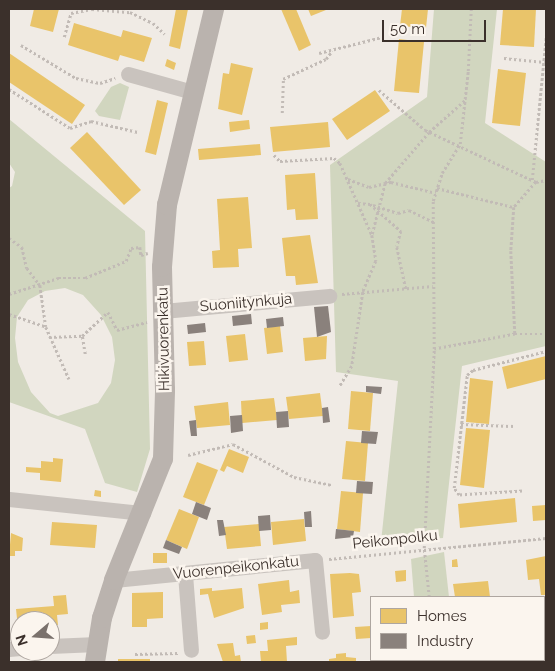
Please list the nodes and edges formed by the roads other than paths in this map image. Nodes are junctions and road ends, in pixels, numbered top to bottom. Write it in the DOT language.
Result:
graph roads {
  1 [pos="214,9"];
  2 [pos="128,74"];
  3 [pos="193,92"];
  4 [pos="329,296"];
  5 [pos="158,315"];
  6 [pos="9,499"];
  7 [pos="143,513"];
  8 [pos="185,574"];
  9 [pos="114,580"];
  10 [pos="322,632"];
  11 [pos="60,648"];
  12 [pos="191,650"];
  13 [pos="96,653"];
  1 -- 3 [label="street, Hikivuorenkatu"];
  2 -- 3 [label="street"];
  3 -- 5 [label="street, Hikivuorenkatu"];
  4 -- 5 [label="street, Suoniitynkuja"];
  5 -- 7 [label="street, Hikivuorenkatu"];
  6 -- 7 [label="street"];
  7 -- 9 [label="street, Hikivuorenkatu"];
  8 -- 9 [label="street, Vuorenpeikonkatu"];
  8 -- 10 [label="street, Vuorenpeikonkatu"];
  8 -- 12 [label="street"];
  9 -- 13 [label="street, Hikivuorenkatu"];
  11 -- 13 [label="street"];
}
